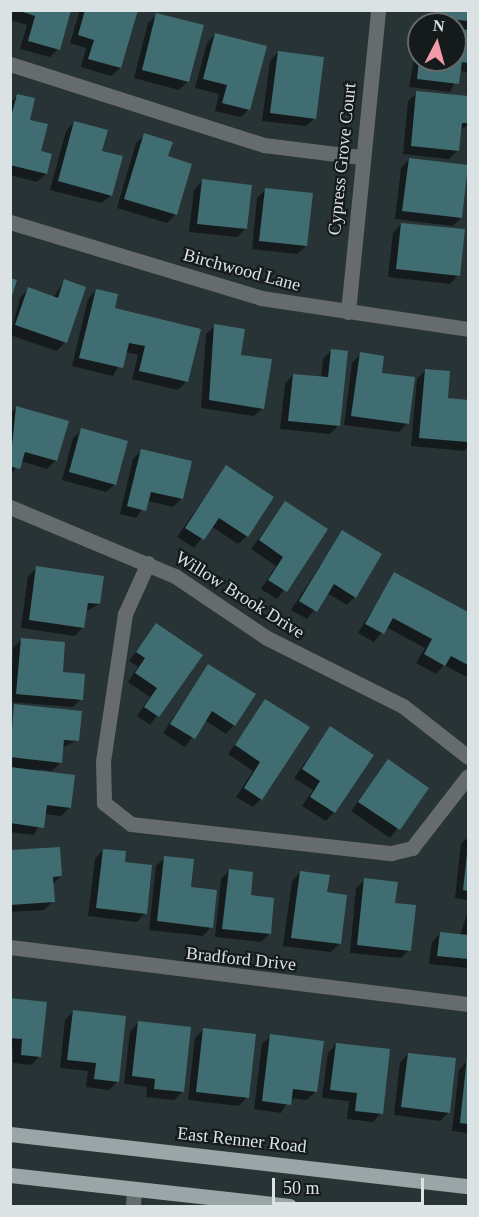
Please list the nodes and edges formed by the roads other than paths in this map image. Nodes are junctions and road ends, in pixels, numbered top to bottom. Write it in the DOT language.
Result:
graph roads {
  1 [pos="378,10"];
  2 [pos="10,64"];
  3 [pos="360,157"];
  4 [pos="10,222"];
  5 [pos="348,312"];
  6 [pos="468,328"];
  7 [pos="10,507"];
  8 [pos="148,563"];
  9 [pos="468,757"];
  10 [pos="468,776"];
  11 [pos="10,947"];
  12 [pos="468,1004"];
  13 [pos="10,1134"];
  14 [pos="10,1175"];
  15 [pos="468,1186"];
  16 [pos="135,1189"];
  17 [pos="133,1206"];
  18 [pos="289,1206"];
  1 -- 3 [label="street, Cypress Grove Court"];
  2 -- 3 [label="street"];
  3 -- 5 [label="street, Cypress Grove Court"];
  4 -- 5 [label="street, Birchwood Lane"];
  5 -- 6 [label="street, Birchwood Lane"];
  7 -- 8 [label="street, Willow Brook Drive"];
  8 -- 9 [label="street, Willow Brook Drive"];
  8 -- 10 [label="street"];
  11 -- 12 [label="street, Bradford Drive"];
  13 -- 15 [label="main road, East Renner Road"];
  14 -- 16 [label="main road"];
  16 -- 17 [label="street"];
  16 -- 18 [label="main road"];
}
